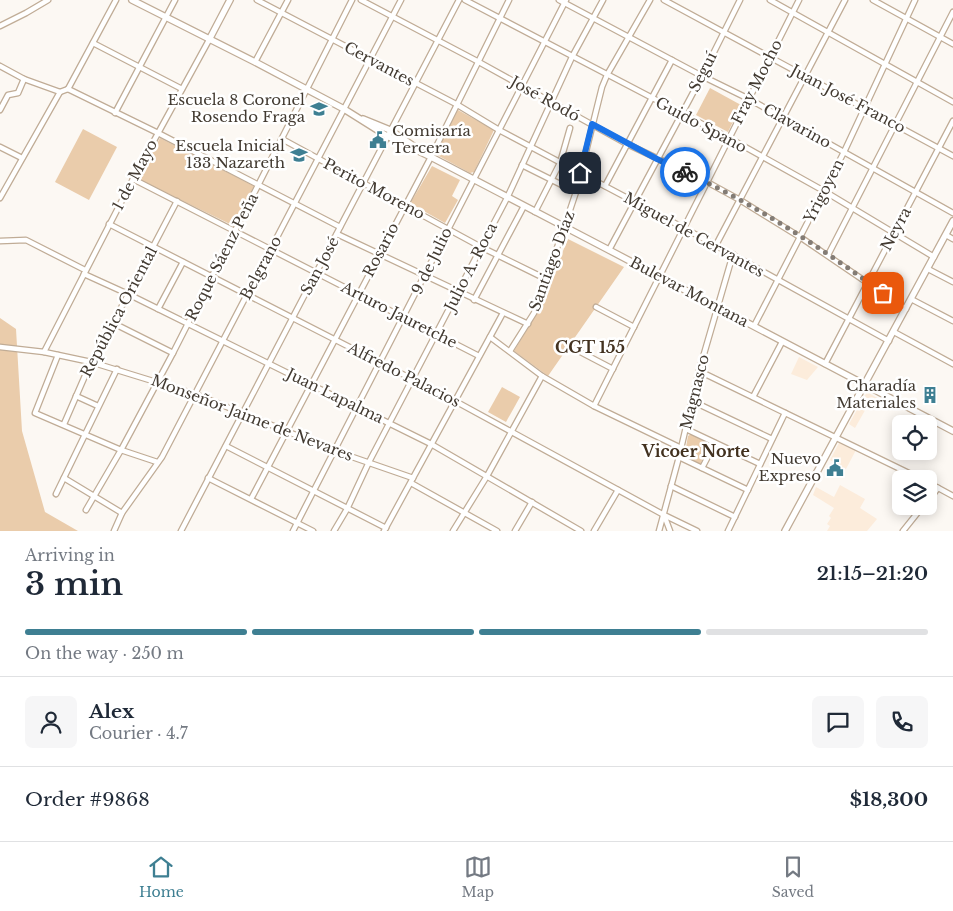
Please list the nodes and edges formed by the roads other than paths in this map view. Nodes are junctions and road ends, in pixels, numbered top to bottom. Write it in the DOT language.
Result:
graph roads {
  1 [pos="48,0"];
  2 [pos="116,0"];
  3 [pos="132,0"];
  4 [pos="175,0"];
  5 [pos="230,0"];
  6 [pos="257,0"];
  7 [pos="288,0"];
  8 [pos="352,0"];
  9 [pos="361,0"];
  10 [pos="401,0"];
  11 [pos="459,0"];
  12 [pos="465,0"];
  13 [pos="508,0"];
  14 [pos="560,0"];
  15 [pos="603,0"];
  16 [pos="650,0"];
  17 [pos="664,0"];
  18 [pos="740,0"];
  19 [pos="770,0"];
  20 [pos="799,0"];
  21 [pos="845,0"];
  22 [pos="873,0"];
  23 [pos="915,0"];
  24 [pos="566,1"];
  25 [pos="792,12"];
  26 [pos="953,12"];
  27 [pos="281,13"];
  28 [pos="392,16"];
  29 [pos="166,17"];
  30 [pos="499,18"];
  31 [pos="593,18"];
  32 [pos="906,18"];
  33 [pos="0,26"];
  34 [pos="724,32"];
  35 [pos="829,32"];
  36 [pos="629,37"];
  37 [pos="940,37"];
  38 [pos="209,40"];
  39 [pos="332,40"];
  40 [pos="438,40"];
  41 [pos="544,42"];
  42 [pos="92,43"];
  43 [pos="953,44"];
  44 [pos="572,57"];
  45 [pos="770,57"];
  46 [pos="370,59"];
  47 [pos="672,60"];
  48 [pos="477,61"];
  49 [pos="255,62"];
  50 [pos="885,63"];
  51 [pos="0,66"];
  52 [pos="140,67"];
  53 [pos="607,75"];
  54 [pos="702,76"];
  55 [pos="806,77"];
  56 [pos="24,79"];
  57 [pos="916,81"];
  58 [pos="416,83"];
  59 [pos="522,86"];
  60 [pos="182,88"];
  61 [pos="68,89"];
  62 [pos="307,90"];
  63 [pos="60,92"];
  64 [pos="651,99"];
  65 [pos="749,99"];
  66 [pos="550,102"];
  67 [pos="953,102"];
  68 [pos="456,104"];
  69 [pos="865,108"];
  70 [pos="344,109"];
  71 [pos="0,110"];
  72 [pos="115,113"];
  73 [pos="682,114"];
  74 [pos="783,119"];
  75 [pos="953,121"];
  76 [pos="592,124"];
  77 [pos="894,124"];
  78 [pos="570,128"];
  79 [pos="499,130"];
  80 [pos="158,132"];
  81 [pos="389,133"];
  82 [pos="729,138"];
  83 [pos="282,139"];
  84 [pos="627,144"];
  85 [pos="0,147"];
  86 [pos="531,147"];
  87 [pos="938,148"];
  88 [pos="844,152"];
  89 [pos="953,156"];
  90 [pos="430,157"];
  91 [pos="22,158"];
  92 [pos="318,158"];
  93 [pos="762,158"];
  94 [pos="657,159"];
  95 [pos="560,163"];
  96 [pos="522,165"];
  97 [pos="872,167"];
  98 [pos="580,173"];
  99 [pos="132,179"];
  100 [pos="473,180"];
  101 [pos="552,181"];
  102 [pos="707,182"];
  103 [pos="364,183"];
  104 [pos="258,185"];
  105 [pos="605,186"];
  106 [pos="824,191"];
  107 [pos="576,192"];
  108 [pos="916,192"];
  109 [pos="0,196"];
  110 [pos="507,198"];
  111 [pos="740,200"];
  112 [pos="177,201"];
  113 [pos="634,202"];
  114 [pos="294,204"];
  115 [pos="405,205"];
  116 [pos="524,206"];
  117 [pos="851,208"];
  118 [pos="535,212"];
  119 [pos="953,213"];
  120 [pos="953,221"];
  121 [pos="109,224"];
  122 [pos="340,228"];
  123 [pos="564,228"];
  124 [pos="684,228"];
  125 [pos="448,229"];
  126 [pos="235,231"];
  127 [pos="337,234"];
  128 [pos="894,234"];
  129 [pos="946,235"];
  130 [pos="800,237"];
  131 [pos="953,239"];
  132 [pos="0,241"];
  133 [pos="716,245"];
  134 [pos="154,247"];
  135 [pos="481,247"];
  136 [pos="271,249"];
  137 [pos="609,250"];
  138 [pos="380,254"];
  139 [pos="732,254"];
  140 [pos="498,255"];
  141 [pos="828,255"];
  142 [pos="934,257"];
  143 [pos="183,262"];
  144 [pos="928,268"];
  145 [pos="85,272"];
  146 [pos="317,273"];
  147 [pos="425,276"];
  148 [pos="660,276"];
  149 [pos="212,277"];
  150 [pos="546,279"];
  151 [pos="778,280"];
  152 [pos="868,282"];
  153 [pos="953,282"];
  154 [pos="458,292"];
  155 [pos="128,294"];
  156 [pos="247,294"];
  157 [pos="358,294"];
  158 [pos="912,299"];
  159 [pos="474,300"];
  160 [pos="717,307"];
  161 [pos="596,308"];
  162 [pos="158,309"];
  163 [pos="906,309"];
  164 [pos="503,313"];
  165 [pos="293,318"];
  166 [pos="404,318"];
  167 [pos="849,319"];
  168 [pos="953,321"];
  169 [pos="114,323"];
  170 [pos="188,324"];
  171 [pos="528,324"];
  172 [pos="754,326"];
  173 [pos="634,327"];
  174 [pos="894,332"];
  175 [pos="437,334"];
  176 [pos="490,337"];
  177 [pos="335,339"];
  178 [pos="223,341"];
  179 [pos="889,341"];
  180 [pos="782,342"];
  181 [pos="569,346"];
  182 [pos="0,347"];
  183 [pos="510,351"];
  184 [pos="44,352"];
  185 [pos="173,353"];
  186 [pos="58,355"];
  187 [pos="479,356"];
  188 [pos="91,362"];
  189 [pos="380,362"];
  190 [pos="269,364"];
  191 [pos="825,364"];
  192 [pos="953,364"];
  193 [pos="118,369"];
  194 [pos="613,369"];
  195 [pos="699,371"];
  196 [pos="542,376"];
  197 [pos="412,378"];
  198 [pos="157,382"];
  199 [pos="311,384"];
  200 [pos="865,385"];
  201 [pos="195,394"];
  202 [pos="76,396"];
  203 [pos="753,397"];
  204 [pos="455,401"];
  205 [pos="692,401"];
  206 [pos="98,406"];
  207 [pos="594,406"];
  208 [pos="358,408"];
  209 [pos="244,412"];
  210 [pos="785,413"];
  211 [pos="389,423"];
  212 [pos="64,424"];
  213 [pos="686,429"];
  214 [pos="511,431"];
  215 [pos="953,431"];
  216 [pos="286,432"];
  217 [pos="86,434"];
  218 [pos="837,437"];
  219 [pos="772,439"];
  220 [pos="715,443"];
  221 [pos="431,444"];
  222 [pos="226,446"];
  223 [pos="681,448"];
  224 [pos="121,450"];
  225 [pos="335,452"];
  226 [pos="679,457"];
  227 [pos="157,462"];
  228 [pos="369,462"];
  229 [pos="760,464"];
  230 [pos="268,467"];
  231 [pos="702,468"];
  232 [pos="903,470"];
  233 [pos="486,476"];
  234 [pos="64,478"];
  235 [pos="208,478"];
  236 [pos="412,481"];
  237 [pos="671,486"];
  238 [pos="938,488"];
  239 [pos="618,490"];
  240 [pos="748,490"];
  241 [pos="314,492"];
  242 [pos="56,494"];
  243 [pos="94,496"];
  244 [pos="953,496"];
  245 [pos="251,499"];
  246 [pos="532,502"];
  247 [pos="347,509"];
  248 [pos="86,510"];
  249 [pos="465,512"];
  250 [pos="122,514"];
  251 [pos="664,515"];
  252 [pos="916,515"];
  253 [pos="735,517"];
  254 [pos="298,523"];
  255 [pos="385,530"];
  256 [pos="114,531"];
  257 [pos="181,531"];
  258 [pos="293,531"];
  259 [pos="313,531"];
  260 [pos="334,531"];
  261 [pos="454,531"];
  262 [pos="497,531"];
  263 [pos="515,531"];
  264 [pos="581,531"];
  265 [pos="594,531"];
  266 [pos="659,531"];
  267 [pos="670,531"];
  268 [pos="697,531"];
  269 [pos="728,531"];
  270 [pos="786,531"];
  271 [pos="903,531"];
  1 -- 33 [label="street"];
  2 -- 42 [label="street"];
  3 -- 29 [label="main road, Bulevar Montana"];
  4 -- 29 [label="street"];
  5 -- 38 [label="main road, 1 de Mayo"];
  6 -- 27 [label="street, Cervantes"];
  7 -- 27 [label="street"];
  8 -- 39 [label="street, Roque Sáenz Peña"];
  9 -- 28 [label="street, José Rodó"];
  10 -- 28 [label="street, Belgrano"];
  11 -- 40 [label="street, San José"];
  12 -- 30 [label="street, Guido Spano"];
  13 -- 30 [label="street, Rosario"];
  14 -- 24 [label="street, Clavarino"];
  15 -- 31 [label="street, Julio A. Roca"];
  16 -- 36 [label="street, Santiago Díaz"];
  17 -- 34 [label="street, Juan José Franco"];
  18 -- 34 [label="street, Seguí"];
  19 -- 25 [label="street"];
  20 -- 25 [label="street, Fray Mocho"];
  21 -- 35 [label="street"];
  22 -- 32 [label="street"];
  23 -- 32 [label="street, Yrigoyen"];
  24 -- 31 [label="street, Clavarino"];
  24 -- 41 [label="street, 9 de Julio"];
  25 -- 35 [label="street"];
  25 -- 45 [label="street, Fray Mocho"];
  26 -- 37 [label="street"];
  27 -- 39 [label="street, Cervantes"];
  27 -- 49 [label="street"];
  28 -- 40 [label="street, José Rodó"];
  28 -- 46 [label="street, Belgrano"];
  29 -- 38 [label="main road, Bulevar Montana"];
  29 -- 52 [label="street"];
  30 -- 41 [label="street, Guido Spano"];
  30 -- 48 [label="street, Rosario"];
  31 -- 36 [label="street, Clavarino"];
  31 -- 44 [label="street, Julio A. Roca"];
  32 -- 37 [label="street"];
  32 -- 50 [label="street, Yrigoyen"];
  34 -- 45 [label="street, Juan José Franco"];
  34 -- 54 [label="street, Seguí"];
  35 -- 50 [label="street"];
  35 -- 55 [label="street"];
  36 -- 47 [label="street, Clavarino"];
  36 -- 53 [label="street, Santiago Díaz"];
  37 -- 43 [label="street"];
  37 -- 57 [label="street"];
  38 -- 49 [label="main road, Bulevar Montana"];
  38 -- 60 [label="street, 1 de Mayo"];
  39 -- 46 [label="street, Cervantes"];
  39 -- 62 [label="street, Roque Sáenz Peña"];
  40 -- 48 [label="street, José Rodó"];
  40 -- 58 [label="street, San José"];
  41 -- 44 [label="street, Guido Spano"];
  41 -- 59 [label="street, 9 de Julio"];
  42 -- 52 [label="street"];
  42 -- 61 [label="street"];
  44 -- 53 [label="street, Guido Spano"];
  44 -- 66 [label="street, Julio A. Roca"];
  45 -- 55 [label="street, Juan José Franco"];
  45 -- 65 [label="street, Fray Mocho"];
  46 -- 58 [label="street, Cervantes"];
  46 -- 70 [label="street, Belgrano"];
  47 -- 54 [label="street, Clavarino"];
  47 -- 64 [label="street"];
  48 -- 59 [label="street, José Rodó"];
  48 -- 68 [label="street, Rosario"];
  49 -- 62 [label="main road, Bulevar Montana"];
  50 -- 57 [label="street"];
  50 -- 69 [label="street, Yrigoyen"];
  51 -- 56 [label="street"];
  52 -- 60 [label="street"];
  52 -- 72 [label="street"];
  53 -- 64 [label="street, Guido Spano"];
  53 -- 76 [label="street, Santiago Díaz"];
  54 -- 65 [label="street, Clavarino"];
  54 -- 73 [label="street, Seguí"];
  55 -- 69 [label="street, Juan José Franco"];
  55 -- 74 [label="street"];
  56 -- 63 [label="street"];
  56 -- 71 [label="street"];
  57 -- 67 [label="street"];
  57 -- 77 [label="street"];
  58 -- 68 [label="street, Cervantes"];
  58 -- 81 [label="street, San José"];
  59 -- 66 [label="street, José Rodó"];
  59 -- 79 [label="street, 9 de Julio"];
  60 -- 80 [label="street, 1 de Mayo"];
  61 -- 63 [label="street"];
  61 -- 72 [label="street"];
  62 -- 70 [label="main road, Bulevar Montana"];
  62 -- 83 [label="street, Roque Sáenz Peña"];
  63 -- 91 [label="street"];
  64 -- 73 [label="street, Guido Spano"];
  64 -- 84 [label="street"];
  65 -- 74 [label="street, Clavarino"];
  65 -- 82 [label="street, Fray Mocho"];
  66 -- 76 [label="street, José Rodó"];
  66 -- 86 [label="street, Julio A. Roca"];
  68 -- 79 [label="street, Cervantes"];
  68 -- 90 [label="street, Rosario"];
  69 -- 77 [label="street, Juan José Franco"];
  69 -- 88 [label="street, Yrigoyen"];
  70 -- 81 [label="main road, Bulevar Montana"];
  70 -- 92 [label="street, Belgrano"];
  72 -- 80 [label="street"];
  73 -- 82 [label="street, Guido Spano"];
  73 -- 94 [label="street, Seguí"];
  74 -- 88 [label="street, Clavarino"];
  74 -- 93 [label="street"];
  75 -- 87 [label="street, Neyra"];
  76 -- 84 [label="street, José Rodó"];
  76 -- 98 [label="street, Santiago Díaz"];
  77 -- 87 [label="street, Juan José Franco"];
  77 -- 97 [label="street"];
  78 -- 95 [label="street"];
  79 -- 86 [label="street, Miguel de Cervantes"];
  79 -- 100 [label="street, 9 de Julio"];
  80 -- 99 [label="street, 1 de Mayo"];
  80 -- 104 [label="street"];
  81 -- 90 [label="main road, Bulevar Montana"];
  81 -- 103 [label="street, San José"];
  82 -- 93 [label="street, Guido Spano"];
  82 -- 102 [label="street, Fray Mocho"];
  83 -- 92 [label="street, Perito Moreno"];
  83 -- 104 [label="street, Roque Sáenz Peña"];
  84 -- 94 [label="street, José Rodó"];
  84 -- 105 [label="street"];
  85 -- 91 [label="street"];
  86 -- 95 [label="street, Miguel de Cervantes"];
  86 -- 96 [label="street, Julio A. Roca"];
  87 -- 89 [label="street, Juan José Franco"];
  87 -- 108 [label="street, Neyra"];
  88 -- 97 [label="street, Clavarino"];
  88 -- 106 [label="street, Yrigoyen"];
  90 -- 100 [label="main road, Bulevar Montana"];
  90 -- 115 [label="street, Rosario"];
  91 -- 109 [label="street"];
  92 -- 103 [label="street, Perito Moreno"];
  92 -- 114 [label="street, Belgrano"];
  93 -- 106 [label="street, Guido Spano"];
  93 -- 111 [label="street"];
  94 -- 102 [label="street, José Rodó"];
  94 -- 113 [label="street, Seguí"];
  95 -- 98 [label="street, Miguel de Cervantes"];
  95 -- 101 [label="street"];
  96 -- 101 [label="street"];
  96 -- 110 [label="street, Julio A. Roca"];
  97 -- 108 [label="street, Clavarino"];
  97 -- 117 [label="street"];
  98 -- 105 [label="street, Miguel de Cervantes"];
  98 -- 107 [label="street, Santiago Díaz"];
  99 -- 112 [label="street, Arturo Jauretche"];
  99 -- 121 [label="street, 1 de Mayo"];
  100 -- 110 [label="main road, Bulevar Montana"];
  100 -- 125 [label="street, 9 de Julio"];
  101 -- 107 [label="street"];
  101 -- 118 [label="street"];
  102 -- 111 [label="street, José Rodó"];
  102 -- 124 [label="street, Fray Mocho"];
  103 -- 115 [label="street, Perito Moreno"];
  103 -- 122 [label="street, San José"];
  104 -- 114 [label="street"];
  104 -- 126 [label="street, Roque Sáenz Peña"];
  105 -- 113 [label="street, Miguel de Cervantes"];
  106 -- 117 [label="street, Guido Spano"];
  106 -- 130 [label="street, Yrigoyen"];
  107 -- 123 [label="street, Santiago Díaz"];
  108 -- 119 [label="street, Clavarino"];
  108 -- 128 [label="street, Neyra"];
  110 -- 116 [label="main road, Bulevar Montana"];
  110 -- 135 [label="street, Julio A. Roca"];
  111 -- 130 [label="street, José Rodó"];
  111 -- 133 [label="street"];
  112 -- 126 [label="street, Arturo Jauretche"];
  112 -- 134 [label="street, República Oriental"];
  113 -- 124 [label="street, Miguel de Cervantes"];
  113 -- 137 [label="street, Seguí"];
  114 -- 122 [label="street"];
  114 -- 136 [label="street, Belgrano"];
  115 -- 125 [label="street, Perito Moreno"];
  115 -- 138 [label="street, Rosario"];
  116 -- 118 [label="main road, Bulevar Montana"];
  116 -- 140 [label="street"];
  117 -- 128 [label="street, Guido Spano"];
  117 -- 141 [label="street"];
  118 -- 123 [label="main road, Bulevar Montana"];
  120 -- 129 [label="main road"];
  121 -- 134 [label="street, Alfredo Palacios"];
  121 -- 145 [label="street, 1 de Mayo"];
  122 -- 127 [label="street, San José"];
  123 -- 137 [label="main road, Bulevar Montana"];
  123 -- 150 [label="street, Santiago Díaz"];
  124 -- 133 [label="street, Miguel de Cervantes"];
  124 -- 148 [label="street, Fray Mocho"];
  125 -- 135 [label="street, Perito Moreno"];
  125 -- 147 [label="street, 9 de Julio"];
  126 -- 136 [label="street, Arturo Jauretche"];
  126 -- 149 [label="street, Roque Sáenz Peña"];
  127 -- 138 [label="street"];
  127 -- 146 [label="street, San José"];
  128 -- 142 [label="street, Guido Spano"];
  128 -- 152 [label="street, Neyra"];
  129 -- 131 [label="street"];
  129 -- 142 [label="main road"];
  130 -- 141 [label="street, José Rodó"];
  130 -- 151 [label="street, Yrigoyen"];
  132 -- 145 [label="street, Juan Lapalma"];
  133 -- 139 [label="street, Miguel de Cervantes"];
  134 -- 143 [label="street, Alfredo Palacios"];
  134 -- 155 [label="street, República Oriental"];
  135 -- 140 [label="street, Perito Moreno"];
  135 -- 154 [label="street, Julio A. Roca"];
  136 -- 146 [label="street, Arturo Jauretche"];
  136 -- 156 [label="street, Belgrano"];
  137 -- 148 [label="main road, Bulevar Montana"];
  138 -- 147 [label="street"];
  138 -- 157 [label="street, Rosario"];
  139 -- 151 [label="street, Miguel de Cervantes"];
  139 -- 160 [label="street, Magnasco"];
  140 -- 150 [label="street, Perito Moreno"];
  140 -- 159 [label="street"];
  141 -- 152 [label="street, José Rodó"];
  142 -- 144 [label="main road"];
  143 -- 149 [label="street, Alfredo Palacios"];
  143 -- 162 [label="street"];
  144 -- 153 [label="street"];
  144 -- 158 [label="main road"];
  145 -- 155 [label="street, Juan Lapalma"];
  145 -- 184 [label="street, 1 de Mayo"];
  146 -- 157 [label="street, Arturo Jauretche"];
  146 -- 165 [label="street, San José"];
  147 -- 154 [label="street"];
  147 -- 166 [label="street, 9 de Julio"];
  148 -- 160 [label="main road, Bulevar Montana"];
  148 -- 173 [label="street, Fray Mocho"];
  149 -- 156 [label="street, Alfredo Palacios"];
  149 -- 170 [label="street, Roque Sáenz Peña"];
  150 -- 171 [label="street, Santiago Díaz"];
  151 -- 167 [label="street, Miguel de Cervantes"];
  151 -- 172 [label="street, Yrigoyen"];
  152 -- 163 [label="street, José Rodó"];
  152 -- 167 [label="street, Neyra"];
  154 -- 159 [label="street"];
  154 -- 175 [label="street, Julio A. Roca"];
  155 -- 162 [label="street, Juan Lapalma"];
  155 -- 169 [label="street, República Oriental"];
  156 -- 165 [label="street, Alfredo Palacios"];
  156 -- 178 [label="street, Belgrano"];
  157 -- 166 [label="street, Arturo Jauretche"];
  157 -- 177 [label="street, Rosario"];
  158 -- 163 [label="main road"];
  158 -- 168 [label="street"];
  159 -- 164 [label="street"];
  160 -- 172 [label="main road, Bulevar Montana"];
  160 -- 195 [label="street, Magnasco"];
  161 -- 173 [label="street"];
  162 -- 170 [label="street, Juan Lapalma"];
  163 -- 174 [label="main road"];
  164 -- 171 [label="street"];
  164 -- 176 [label="street"];
  165 -- 177 [label="street, Alfredo Palacios"];
  165 -- 190 [label="street, San José"];
  166 -- 175 [label="street, Arturo Jauretche"];
  166 -- 189 [label="street, 9 de Julio"];
  167 -- 179 [label="street, Miguel de Cervantes"];
  167 -- 191 [label="street, Neyra"];
  169 -- 185 [label="street"];
  169 -- 188 [label="street, República Oriental"];
  170 -- 178 [label="street, Juan Lapalma"];
  170 -- 185 [label="street, Roque Sáenz Peña"];
  171 -- 183 [label="street, Santiago Díaz"];
  172 -- 180 [label="main road, Bulevar Montana"];
  173 -- 194 [label="street, Fray Mocho"];
  174 -- 179 [label="main road"];
  174 -- 192 [label="street"];
  175 -- 187 [label="street, Arturo Jauretche"];
  175 -- 197 [label="street, Julio A. Roca"];
  176 -- 183 [label="street"];
  176 -- 187 [label="street"];
  177 -- 189 [label="street, Alfredo Palacios"];
  177 -- 199 [label="street, Rosario"];
  178 -- 190 [label="street, Juan Lapalma"];
  178 -- 201 [label="street, Belgrano"];
  179 -- 200 [label="main road"];
  180 -- 191 [label="main road, Bulevar Montana"];
  180 -- 203 [label="street"];
  181 -- 194 [label="street"];
  182 -- 184 [label="street, Monseñor Jaime de Nevares"];
  183 -- 196 [label="street"];
  184 -- 186 [label="street, Monseñor Jaime de Nevares"];
  185 -- 198 [label="street, Roque Sáenz Peña"];
  186 -- 188 [label="street, Monseñor Jaime de Nevares"];
  186 -- 212 [label="street"];
  187 -- 204 [label="street"];
  188 -- 193 [label="street, Monseñor Jaime de Nevares"];
  188 -- 202 [label="street, República Oriental"];
  189 -- 197 [label="street, Alfredo Palacios"];
  189 -- 208 [label="street, 9 de Julio"];
  190 -- 199 [label="street, Juan Lapalma"];
  190 -- 209 [label="street, San José"];
  191 -- 200 [label="main road, Bulevar Montana"];
  193 -- 198 [label="street, Monseñor Jaime de Nevares"];
  193 -- 206 [label="street, República Oriental"];
  194 -- 207 [label="street, Fray Mocho"];
  195 -- 203 [label="street"];
  195 -- 205 [label="street, Magnasco"];
  196 -- 207 [label="street"];
  196 -- 214 [label="street"];
  197 -- 204 [label="street, Alfredo Palacios"];
  197 -- 211 [label="street, Julio A. Roca"];
  198 -- 201 [label="street, Monseñor Jaime de Nevares"];
  198 -- 224 [label="street, Roque Sáenz Peña"];
  199 -- 208 [label="street, Juan Lapalma"];
  199 -- 216 [label="street, Rosario"];
  200 -- 215 [label="main road, Bulevar Montana"];
  200 -- 218 [label="main road"];
  201 -- 209 [label="street, Monseñor Jaime de Nevares"];
  201 -- 227 [label="street, Belgrano"];
  202 -- 206 [label="street"];
  202 -- 212 [label="street, República Oriental"];
  203 -- 210 [label="street"];
  204 -- 214 [label="street, Alfredo Palacios"];
  204 -- 221 [label="street"];
  205 -- 213 [label="street, Magnasco"];
  205 -- 219 [label="street"];
  206 -- 217 [label="street, República Oriental"];
  207 -- 223 [label="street"];
  208 -- 211 [label="street, Juan Lapalma"];
  208 -- 225 [label="street, 9 de Julio"];
  209 -- 216 [label="street, Monseñor Jaime de Nevares"];
  209 -- 222 [label="street, San José"];
  210 -- 218 [label="street"];
  210 -- 219 [label="street"];
  211 -- 221 [label="street, Juan Lapalma"];
  211 -- 228 [label="street, Julio A. Roca"];
  212 -- 217 [label="street"];
  213 -- 220 [label="street"];
  213 -- 223 [label="street, Magnasco"];
  214 -- 233 [label="street"];
  214 -- 239 [label="street, Alfredo Palacios"];
  216 -- 225 [label="street, Monseñor Jaime de Nevares"];
  216 -- 230 [label="street, Rosario"];
  217 -- 224 [label="street"];
  217 -- 234 [label="street, República Oriental"];
  218 -- 232 [label="street"];
  218 -- 270 [label="main road"];
  219 -- 229 [label="street"];
  220 -- 229 [label="street"];
  220 -- 231 [label="street"];
  221 -- 233 [label="street, Juan Lapalma"];
  221 -- 236 [label="street"];
  222 -- 230 [label="street"];
  222 -- 235 [label="street, San José"];
  223 -- 226 [label="street, Magnasco"];
  224 -- 227 [label="street"];
  224 -- 243 [label="street, Roque Sáenz Peña"];
  225 -- 228 [label="street, Monseñor Jaime de Nevares"];
  225 -- 241 [label="street, 9 de Julio"];
  226 -- 231 [label="street"];
  226 -- 237 [label="street, Magnasco"];
  227 -- 250 [label="street, Belgrano"];
  228 -- 236 [label="street, Monseñor Jaime de Nevares"];
  228 -- 247 [label="street, Julio A. Roca"];
  229 -- 240 [label="street"];
  230 -- 241 [label="street"];
  230 -- 245 [label="street, Rosario"];
  231 -- 240 [label="street"];
  233 -- 246 [label="street, Juan Lapalma"];
  233 -- 249 [label="street"];
  234 -- 242 [label="street, República Oriental"];
  234 -- 243 [label="street"];
  235 -- 245 [label="street"];
  235 -- 257 [label="street, San José"];
  236 -- 249 [label="street, Monseñor Jaime de Nevares"];
  236 -- 255 [label="street"];
  237 -- 251 [label="street, Magnasco"];
  237 -- 253 [label="street"];
  238 -- 244 [label="street"];
  239 -- 251 [label="street, Alfredo Palacios"];
  239 -- 265 [label="street"];
  240 -- 253 [label="street"];
  241 -- 247 [label="street"];
  241 -- 254 [label="street, 9 de Julio"];
  243 -- 248 [label="street, Roque Sáenz Peña"];
  243 -- 250 [label="street"];
  245 -- 254 [label="street"];
  246 -- 263 [label="street"];
  246 -- 264 [label="street, Juan Lapalma"];
  247 -- 255 [label="street"];
  247 -- 260 [label="street, Julio A. Roca"];
  249 -- 261 [label="street"];
  249 -- 262 [label="street, Monseñor Jaime de Nevares"];
  250 -- 256 [label="street, Belgrano"];
  251 -- 266 [label="street, Magnasco"];
  251 -- 267 [label="street"];
  251 -- 268 [label="street, Alfredo Palacios"];
  252 -- 271 [label="street"];
  253 -- 269 [label="street"];
  254 -- 258 [label="street, 9 de Julio"];
  254 -- 259 [label="street"];
}
